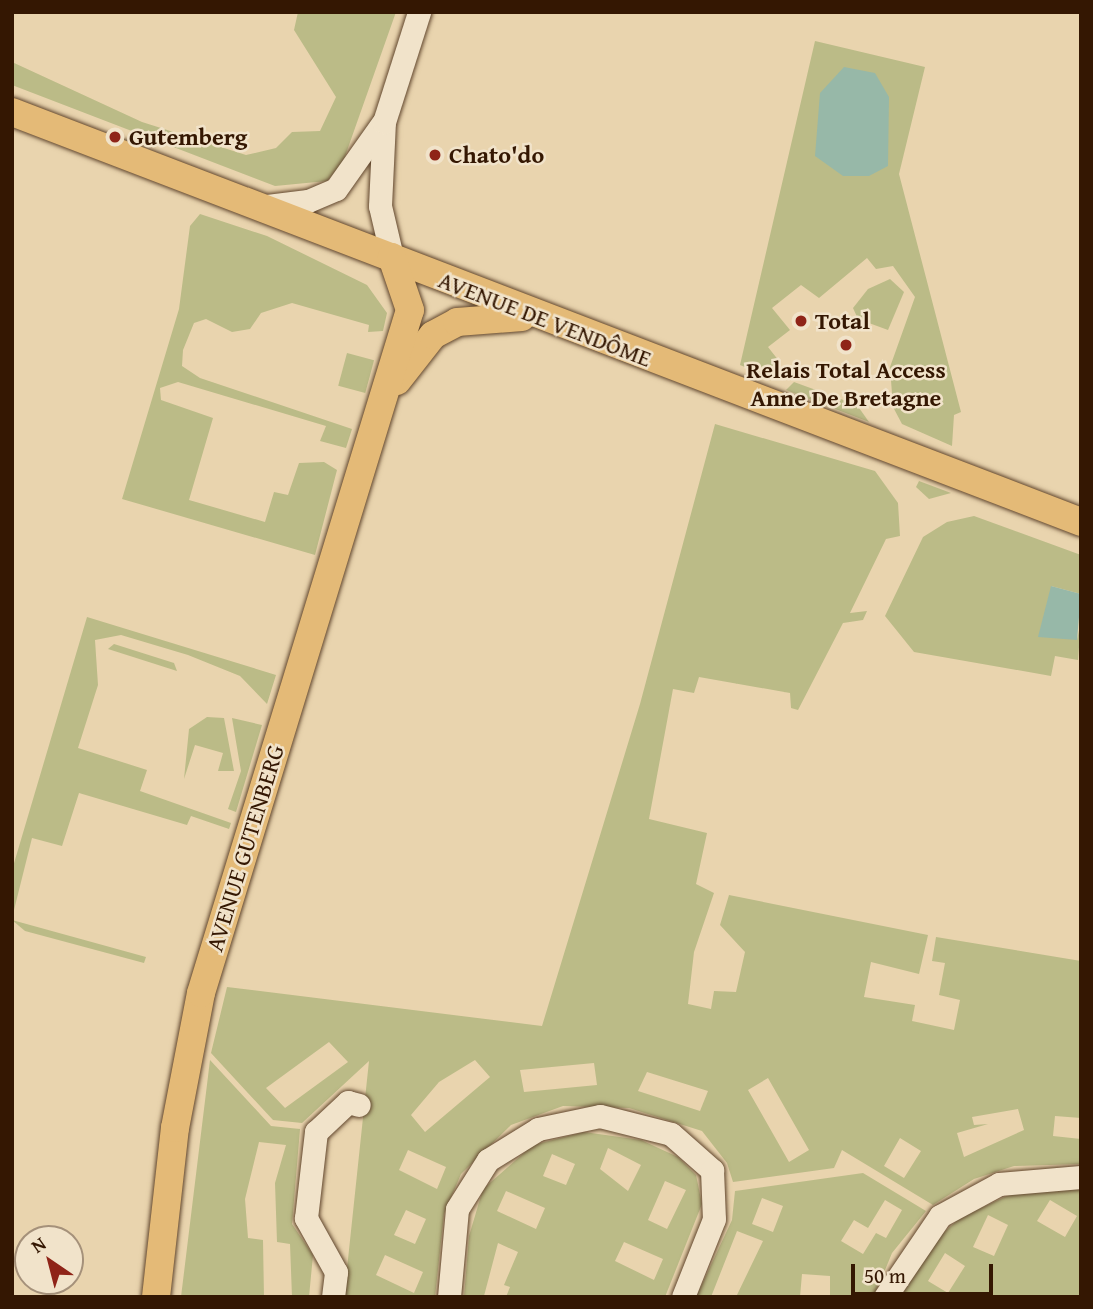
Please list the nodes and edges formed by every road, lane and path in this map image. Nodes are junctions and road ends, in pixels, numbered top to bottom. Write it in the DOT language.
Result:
graph roads {
  1 [pos="419,12"];
  2 [pos="12,112"];
  3 [pos="384,122"];
  4 [pos="259,206"];
  5 [pos="392,257"];
  6 [pos="556,323"];
  7 [pos="379,409"];
  8 [pos="1081,522"];
  9 [pos="359,1105"];
  10 [pos="1081,1177"];
  11 [pos="156,1297"];
  12 [pos="333,1297"];
  13 [pos="449,1297"];
  14 [pos="683,1297"];
  15 [pos="885,1297"];
  1 -- 3 [label="street"];
  2 -- 4 [label="main road, AVENUE DE VENDÔME"];
  3 -- 4 [label="street"];
  3 -- 5 [label="street"];
  4 -- 5 [label="main road, AVENUE DE VENDÔME"];
  5 -- 6 [label="main road, AVENUE DE VENDÔME"];
  5 -- 7 [label="main road, AVENUE GUTENBERG"];
  6 -- 7 [label="main road, AVENUE GUTENBERG"];
  6 -- 8 [label="main road, AVENUE DE VENDÔME"];
  7 -- 11 [label="main road, AVENUE GUTENBERG"];
  9 -- 12 [label="street"];
  10 -- 15 [label="street"];
  13 -- 14 [label="street"];
}
